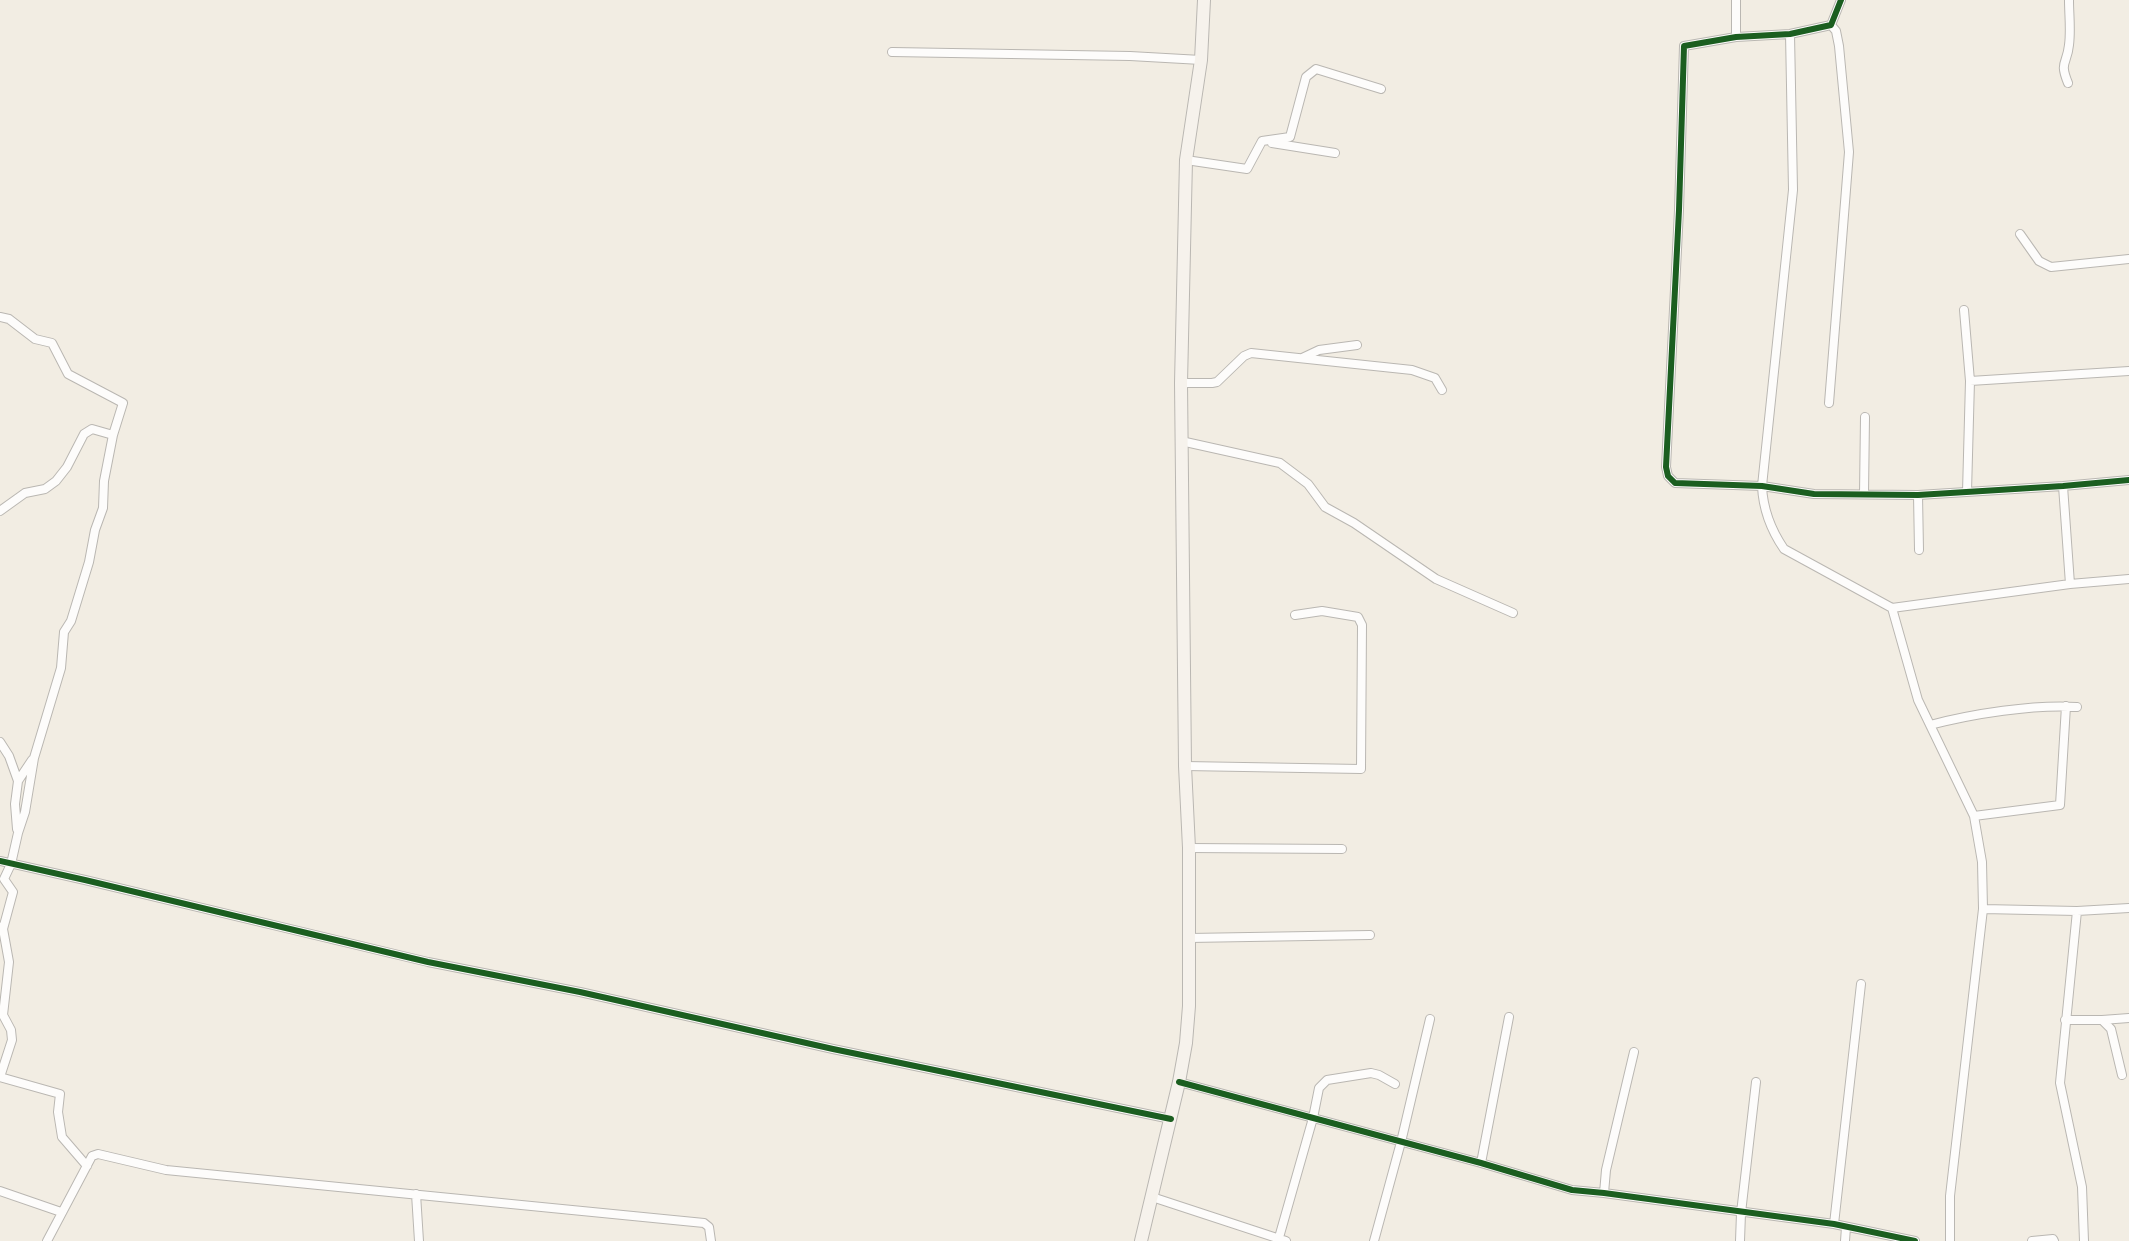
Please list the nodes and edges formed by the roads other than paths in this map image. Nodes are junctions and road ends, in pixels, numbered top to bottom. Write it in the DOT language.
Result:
graph roads {
  1 [pos="1204,0"];
  2 [pos="1736,0"];
  3 [pos="1841,0"];
  4 [pos="2069,0"];
  5 [pos="1831,25"];
  6 [pos="1790,34"];
  7 [pos="1736,37"];
  8 [pos="892,52"];
  9 [pos="1201,60"];
  10 [pos="2068,83"];
  11 [pos="1381,88"];
  12 [pos="1262,141"];
  13 [pos="1335,153"];
  14 [pos="1186,160"];
  15 [pos="2020,234"];
  16 [pos="2129,259"];
  17 [pos="1964,310"];
  18 [pos="0,317"];
  19 [pos="1357,345"];
  20 [pos="1302,358"];
  21 [pos="2129,371"];
  22 [pos="1970,381"];
  23 [pos="1181,383"];
  24 [pos="1442,390"];
  25 [pos="1829,404"];
  26 [pos="1865,417"];
  27 [pos="113,435"];
  28 [pos="1181,441"];
  29 [pos="2129,480"];
  30 [pos="1762,486"];
  31 [pos="2063,486"];
  32 [pos="1967,492"];
  33 [pos="1864,494"];
  34 [pos="1918,495"];
  35 [pos="0,511"];
  36 [pos="1919,550"];
  37 [pos="2129,579"];
  38 [pos="2070,584"];
  39 [pos="1892,608"];
  40 [pos="1513,613"];
  41 [pos="1295,615"];
  42 [pos="2066,706"];
  43 [pos="2077,707"];
  44 [pos="1930,725"];
  45 [pos="0,742"];
  46 [pos="34,758"];
  47 [pos="1185,766"];
  48 [pos="18,782"];
  49 [pos="1974,816"];
  50 [pos="18,833"];
  51 [pos="1189,848"];
  52 [pos="1342,849"];
  53 [pos="0,861"];
  54 [pos="11,864"];
  55 [pos="2129,908"];
  56 [pos="1983,909"];
  57 [pos="2077,911"];
  58 [pos="1,928"];
  59 [pos="1370,935"];
  60 [pos="1189,938"];
  61 [pos="1861,984"];
  62 [pos="1509,1017"];
  63 [pos="2129,1018"];
  64 [pos="1430,1019"];
  65 [pos="2065,1020"];
  66 [pos="2102,1020"];
  67 [pos="1634,1053"];
  68 [pos="2122,1075"];
  69 [pos="0,1077"];
  70 [pos="1179,1082"];
  71 [pos="1756,1082"];
  72 [pos="1395,1084"];
  73 [pos="1313,1118"];
  74 [pos="1171,1119"];
  75 [pos="1401,1142"];
  76 [pos="1481,1163"];
  77 [pos="87,1166"];
  78 [pos="0,1191"];
  79 [pos="1604,1193"];
  80 [pos="417,1194"];
  81 [pos="1152,1197"];
  82 [pos="61,1212"];
  83 [pos="1742,1213"];
  84 [pos="1834,1224"];
  85 [pos="1846,1227"];
  86 [pos="1281,1240"];
  87 [pos="2081,1240"];
  88 [pos="47,1241"];
  89 [pos="419,1241"];
  90 [pos="711,1241"];
  91 [pos="1141,1241"];
  92 [pos="1374,1241"];
  93 [pos="1740,1241"];
  94 [pos="1845,1241"];
  95 [pos="1915,1241"];
  96 [pos="1950,1241"];
  97 [pos="2032,1241"];
  98 [pos="2054,1241"];
  1 -- 9 [label="main road"];
  2 -- 7 [label="street"];
  3 -- 5 [label="street"];
  4 -- 10 [label="street"];
  5 -- 6 [label="street"];
  5 -- 25 [label="street"];
  6 -- 7 [label="street"];
  6 -- 30 [label="street"];
  7 -- 30 [label="street"];
  8 -- 9 [label="street"];
  9 -- 14 [label="main road"];
  11 -- 12 [label="street"];
  12 -- 13 [label="street"];
  12 -- 14 [label="street"];
  14 -- 23 [label="main road"];
  15 -- 16 [label="street"];
  17 -- 22 [label="street"];
  18 -- 27 [label="street"];
  19 -- 20 [label="street"];
  20 -- 23 [label="street"];
  20 -- 24 [label="street"];
  21 -- 22 [label="street"];
  22 -- 32 [label="street"];
  23 -- 28 [label="main road"];
  26 -- 33 [label="street"];
  27 -- 35 [label="street"];
  27 -- 46 [label="street"];
  28 -- 40 [label="street"];
  28 -- 47 [label="main road"];
  29 -- 31 [label="street"];
  30 -- 33 [label="street"];
  30 -- 39 [label="street"];
  31 -- 32 [label="street"];
  31 -- 38 [label="street"];
  32 -- 34 [label="street"];
  33 -- 34 [label="street"];
  34 -- 36 [label="street"];
  37 -- 38 [label="street"];
  38 -- 39 [label="street"];
  39 -- 44 [label="street"];
  41 -- 47 [label="street"];
  42 -- 43 [label="street"];
  42 -- 44 [label="street"];
  42 -- 49 [label="street"];
  44 -- 49 [label="street"];
  45 -- 48 [label="street"];
  46 -- 48 [label="street"];
  46 -- 50 [label="street"];
  47 -- 51 [label="main road"];
  48 -- 50 [label="street"];
  49 -- 56 [label="street"];
  50 -- 54 [label="street"];
  51 -- 52 [label="street"];
  51 -- 60 [label="main road"];
  53 -- 54 [label="street"];
  54 -- 58 [label="street"];
  54 -- 74 [label="street"];
  55 -- 57 [label="street"];
  56 -- 57 [label="street"];
  56 -- 96 [label="street"];
  57 -- 65 [label="street"];
  58 -- 69 [label="street"];
  59 -- 60 [label="street"];
  60 -- 70 [label="main road"];
  61 -- 84 [label="street"];
  62 -- 76 [label="street"];
  63 -- 66 [label="street"];
  64 -- 75 [label="street"];
  65 -- 66 [label="street"];
  65 -- 87 [label="street"];
  66 -- 68 [label="street"];
  67 -- 79 [label="street"];
  69 -- 77 [label="street"];
  70 -- 73 [label="street"];
  70 -- 74 [label="main road"];
  71 -- 83 [label="street"];
  72 -- 73 [label="street"];
  73 -- 75 [label="street"];
  73 -- 86 [label="street"];
  74 -- 81 [label="main road"];
  75 -- 76 [label="street"];
  75 -- 92 [label="street"];
  76 -- 79 [label="street"];
  77 -- 80 [label="street"];
  77 -- 82 [label="street"];
  78 -- 82 [label="street"];
  79 -- 83 [label="street"];
  80 -- 89 [label="street"];
  80 -- 90 [label="street"];
  81 -- 86 [label="street"];
  81 -- 91 [label="main road"];
  82 -- 88 [label="street"];
  83 -- 84 [label="street"];
  83 -- 93 [label="street"];
  84 -- 85 [label="street"];
  85 -- 94 [label="street"];
  85 -- 95 [label="street"];
  97 -- 98 [label="street"];
}
